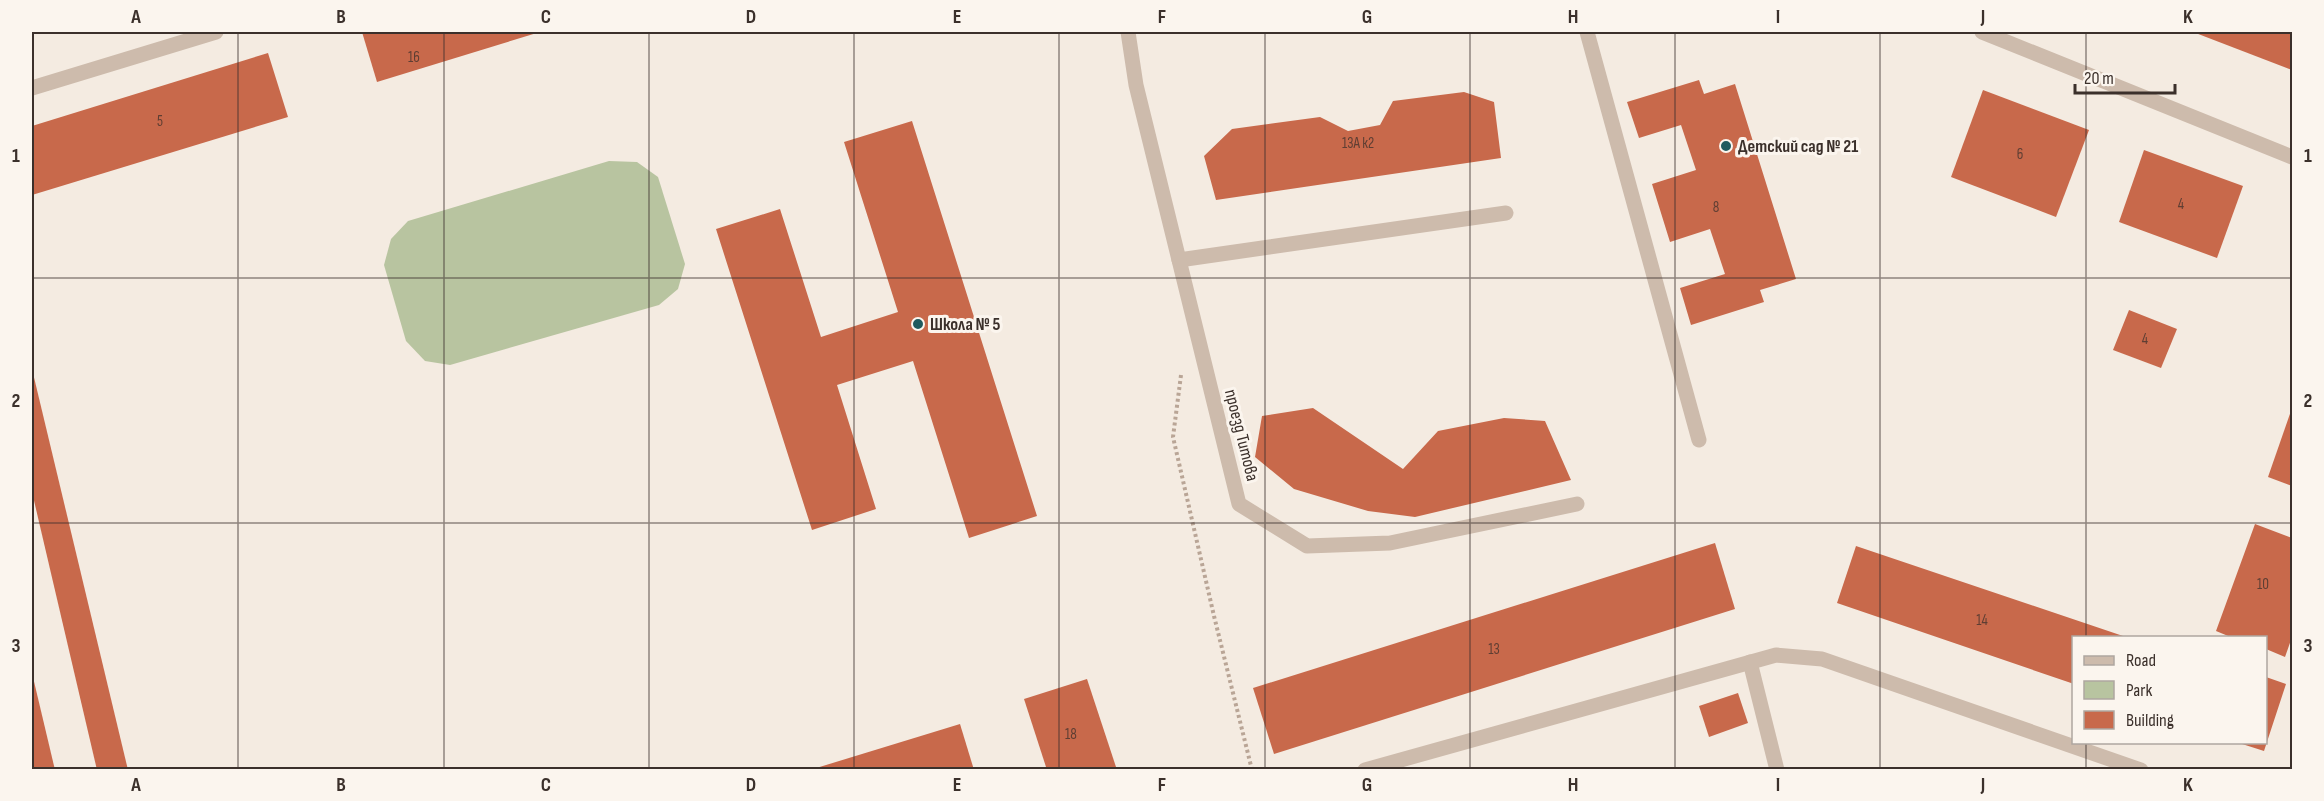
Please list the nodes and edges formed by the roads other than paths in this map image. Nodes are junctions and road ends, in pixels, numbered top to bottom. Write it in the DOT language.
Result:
graph roads {
  1 [pos="216,32"];
  2 [pos="1128,32"];
  3 [pos="1587,32"];
  4 [pos="1982,32"];
  5 [pos="32,88"];
  6 [pos="2292,157"];
  7 [pos="1506,213"];
  8 [pos="1179,260"];
  9 [pos="1699,440"];
  10 [pos="1577,504"];
  11 [pos="1750,662"];
  12 [pos="1365,770"];
  13 [pos="1778,770"];
  14 [pos="2141,770"];
  1 -- 5 [label="street"];
  2 -- 8 [label="street, проезд Титова"];
  3 -- 9 [label="street"];
  4 -- 6 [label="street"];
  7 -- 8 [label="street"];
  8 -- 10 [label="street, проезд Титова"];
  11 -- 12 [label="street"];
  11 -- 13 [label="street"];
  11 -- 14 [label="street"];
}
